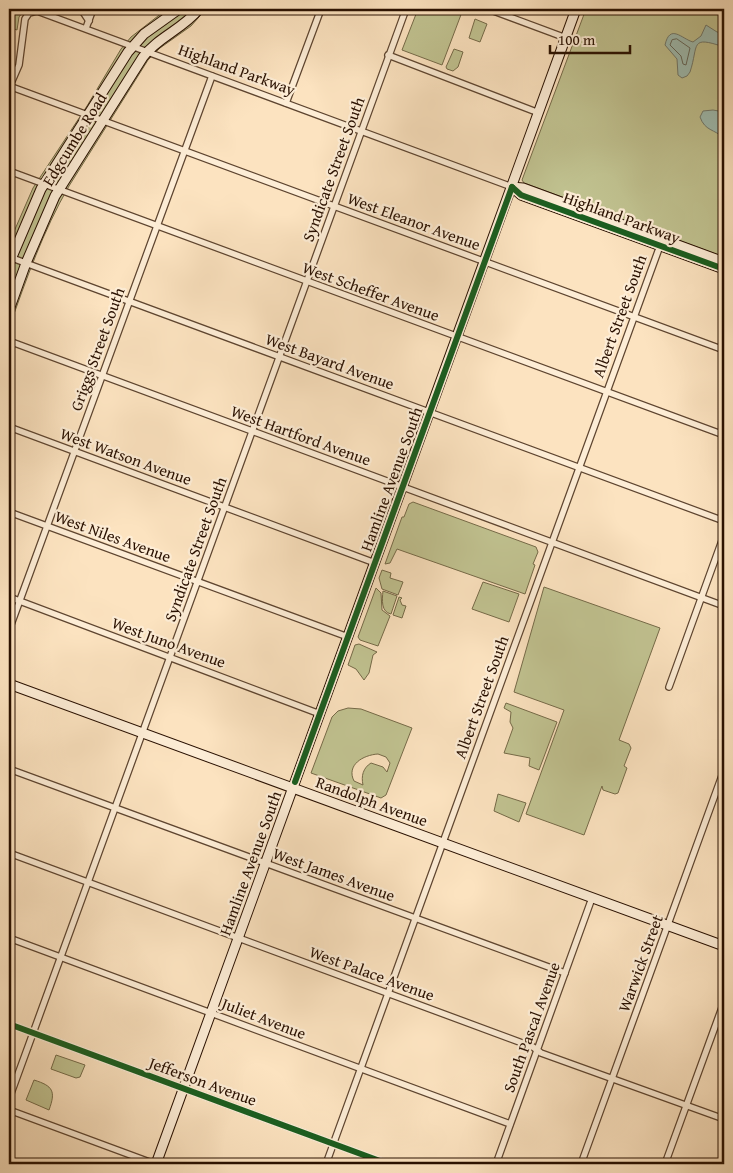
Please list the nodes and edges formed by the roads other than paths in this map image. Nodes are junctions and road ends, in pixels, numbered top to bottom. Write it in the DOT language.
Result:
graph roads {
  1 [pos="82,9"];
  2 [pos="93,9"];
  3 [pos="179,9"];
  4 [pos="199,9"];
  5 [pos="321,9"];
  6 [pos="406,9"];
  7 [pos="488,9"];
  8 [pos="576,9"];
  9 [pos="89,21"];
  10 [pos="86,28"];
  11 [pos="566,38"];
  12 [pos="132,47"];
  13 [pos="147,52"];
  14 [pos="388,55"];
  15 [pos="212,76"];
  16 [pos="9,87"];
  17 [pos="286,103"];
  18 [pos="539,113"];
  19 [pos="88,116"];
  20 [pos="103,120"];
  21 [pos="362,132"];
  22 [pos="184,151"];
  23 [pos="9,172"];
  24 [pos="44,184"];
  25 [pos="512,187"];
  26 [pos="59,190"];
  27 [pos="334,206"];
  28 [pos="157,226"];
  29 [pos="661,242"];
  30 [pos="10,261"];
  31 [pos="485,262"];
  32 [pos="724,262"];
  33 [pos="26,263"];
  34 [pos="724,269"];
  35 [pos="307,282"];
  36 [pos="129,302"];
  37 [pos="9,310"];
  38 [pos="634,317"];
  39 [pos="457,338"];
  40 [pos="9,341"];
  41 [pos="724,350"];
  42 [pos="279,357"];
  43 [pos="102,376"];
  44 [pos="606,392"];
  45 [pos="430,412"];
  46 [pos="9,427"];
  47 [pos="252,432"];
  48 [pos="724,435"];
  49 [pos="74,452"];
  50 [pos="579,467"];
  51 [pos="402,487"];
  52 [pos="225,507"];
  53 [pos="9,512"];
  54 [pos="724,520"];
  55 [pos="47,526"];
  56 [pos="724,535"];
  57 [pos="552,542"];
  58 [pos="375,563"];
  59 [pos="197,582"];
  60 [pos="9,597"];
  61 [pos="702,598"];
  62 [pos="19,601"];
  63 [pos="724,606"];
  64 [pos="9,630"];
  65 [pos="348,637"];
  66 [pos="170,657"];
  67 [pos="9,684"];
  68 [pos="669,687"];
  69 [pos="320,714"];
  70 [pos="142,733"];
  71 [pos="9,769"];
  72 [pos="724,773"];
  73 [pos="293,789"];
  74 [pos="115,808"];
  75 [pos="443,843"];
  76 [pos="9,853"];
  77 [pos="266,864"];
  78 [pos="88,882"];
  79 [pos="592,898"];
  80 [pos="415,918"];
  81 [pos="668,926"];
  82 [pos="9,938"];
  83 [pos="239,938"];
  84 [pos="724,946"];
  85 [pos="60,957"];
  86 [pos="565,973"];
  87 [pos="388,993"];
  88 [pos="724,1002"];
  89 [pos="211,1013"];
  90 [pos="9,1024"];
  91 [pos="33,1033"];
  92 [pos="538,1050"];
  93 [pos="361,1069"];
  94 [pos="612,1079"];
  95 [pos="184,1088"];
  96 [pos="9,1099"];
  97 [pos="686,1105"];
  98 [pos="9,1110"];
  99 [pos="724,1119"];
  100 [pos="510,1124"];
  101 [pos="333,1144"];
  102 [pos="156,1164"];
  103 [pos="326,1164"];
  104 [pos="388,1164"];
  105 [pos="496,1164"];
  106 [pos="581,1164"];
  107 [pos="665,1164"];
  1 -- 9 [label="street"];
  2 -- 9 [label="street"];
  3 -- 12 [label="street, Edgcumbe Road"];
  4 -- 13 [label="street, Edgcumbe Road"];
  5 -- 17 [label="street"];
  6 -- 14 [label="street, Syndicate Street South"];
  7 -- 11 [label="street"];
  8 -- 11 [label="street, Hamline Avenue South"];
  9 -- 10 [label="street"];
  10 -- 12 [label="street, Highland Parkway"];
  10 -- 16 [label="street, Highland Parkway"];
  11 -- 18 [label="street, Hamline Avenue South"];
  12 -- 13 [label="street, Highland Parkway"];
  12 -- 19 [label="street, Edgcumbe Road"];
  13 -- 15 [label="street, Highland Parkway"];
  13 -- 20 [label="street, Edgcumbe Road"];
  14 -- 18 [label="street"];
  14 -- 21 [label="street, Syndicate Street South"];
  15 -- 17 [label="street, Highland Parkway"];
  15 -- 22 [label="street, Griggs Street South"];
  16 -- 19 [label="street, West Eleanor Avenue"];
  17 -- 21 [label="street, Highland Parkway"];
  18 -- 25 [label="street, Hamline Avenue South"];
  19 -- 20 [label="street, West Eleanor Avenue"];
  19 -- 24 [label="street, Edgcumbe Road"];
  20 -- 22 [label="street, West Eleanor Avenue"];
  20 -- 26 [label="street, Edgcumbe Road"];
  21 -- 25 [label="street, Highland Parkway"];
  21 -- 27 [label="street, Syndicate Street South"];
  22 -- 27 [label="street, West Eleanor Avenue"];
  22 -- 28 [label="street, Griggs Street South"];
  23 -- 24 [label="street, West Scheffer Avenue"];
  24 -- 26 [label="street, West Scheffer Avenue"];
  24 -- 30 [label="street, Edgcumbe Road"];
  25 -- 29 [label="street, Highland Parkway"];
  25 -- 31 [label="street, Hamline Avenue South"];
  26 -- 28 [label="street, West Scheffer Avenue"];
  26 -- 33 [label="street, Edgcumbe Road"];
  27 -- 31 [label="street, West Eleanor Avenue"];
  27 -- 35 [label="street, Syndicate Street South"];
  28 -- 35 [label="street, West Scheffer Avenue"];
  28 -- 36 [label="street, Griggs Street South"];
  29 -- 32 [label="street, Highland Parkway"];
  29 -- 34 [label="street, Highland Parkway"];
  29 -- 38 [label="street, Albert Street South"];
  30 -- 33 [label="street, West Bayard Avenue"];
  31 -- 38 [label="street, West Eleanor Avenue"];
  31 -- 39 [label="street, Hamline Avenue South"];
  33 -- 36 [label="street, West Bayard Avenue"];
  33 -- 37 [label="street, Edgcumbe Road"];
  35 -- 39 [label="street, West Scheffer Avenue"];
  35 -- 42 [label="street, Syndicate Street South"];
  36 -- 42 [label="street, West Bayard Avenue"];
  36 -- 43 [label="street, Griggs Street South"];
  38 -- 41 [label="street, West Eleanor Avenue"];
  38 -- 44 [label="street, Albert Street South"];
  39 -- 44 [label="street, West Scheffer Avenue"];
  39 -- 45 [label="street, Hamline Avenue South"];
  40 -- 43 [label="street, West Hartford Avenue"];
  42 -- 45 [label="street, West Bayard Avenue"];
  42 -- 47 [label="street, Syndicate Street South"];
  43 -- 47 [label="street, West Hartford Avenue"];
  43 -- 49 [label="street, Griggs Street South"];
  44 -- 48 [label="street, West Scheffer Avenue"];
  44 -- 50 [label="street, Albert Street South"];
  45 -- 50 [label="street, West Bayard Avenue"];
  45 -- 51 [label="street, Hamline Avenue South"];
  46 -- 49 [label="street, West Watson Avenue"];
  47 -- 51 [label="street, West Hartford Avenue"];
  47 -- 52 [label="street, Syndicate Street South"];
  49 -- 52 [label="street, West Watson Avenue"];
  49 -- 55 [label="street, Griggs Street South"];
  50 -- 54 [label="street, West Bayard Avenue"];
  50 -- 57 [label="street, Albert Street South"];
  51 -- 57 [label="street, West Hartford Avenue"];
  51 -- 58 [label="street, Hamline Avenue South"];
  52 -- 58 [label="street, West Watson Avenue"];
  52 -- 59 [label="street, Syndicate Street South"];
  53 -- 55 [label="street, West Niles Avenue"];
  55 -- 59 [label="street, West Niles Avenue"];
  55 -- 62 [label="street, Griggs Street South"];
  56 -- 61 [label="street"];
  57 -- 61 [label="street, West Hartford Avenue"];
  57 -- 75 [label="street, Albert Street South"];
  58 -- 65 [label="street, Hamline Avenue South"];
  59 -- 65 [label="street, West Niles Avenue"];
  59 -- 66 [label="street, Syndicate Street South"];
  60 -- 62 [label="street, West Juno Avenue"];
  61 -- 63 [label="street, West Hartford Avenue"];
  61 -- 68 [label="street"];
  62 -- 64 [label="street, Griggs Street South"];
  62 -- 66 [label="street, West Juno Avenue"];
  65 -- 69 [label="street, Hamline Avenue South"];
  66 -- 69 [label="street, West Juno Avenue"];
  66 -- 70 [label="street, Syndicate Street South"];
  67 -- 70 [label="street, Randolph Avenue"];
  69 -- 73 [label="street, Hamline Avenue South"];
  70 -- 73 [label="street, Randolph Avenue"];
  70 -- 74 [label="street, Syndicate Street South"];
  71 -- 74 [label="street, West James Avenue"];
  72 -- 81 [label="street, Warwick Street"];
  73 -- 75 [label="street, Randolph Avenue"];
  73 -- 77 [label="street, Hamline Avenue South"];
  74 -- 77 [label="street, West James Avenue"];
  74 -- 78 [label="street, Syndicate Street South"];
  75 -- 79 [label="street, Randolph Avenue"];
  75 -- 80 [label="street, Albert Street South"];
  76 -- 78 [label="street, West Palace Avenue"];
  77 -- 80 [label="street, West James Avenue"];
  77 -- 83 [label="street, Hamline Avenue South"];
  78 -- 83 [label="street, West Palace Avenue"];
  78 -- 85 [label="street, Syndicate Street South"];
  79 -- 81 [label="street, Randolph Avenue"];
  79 -- 86 [label="street, South Pascal Avenue"];
  80 -- 86 [label="street, West James Avenue"];
  80 -- 87 [label="street, Albert Street South"];
  81 -- 84 [label="street, Randolph Avenue"];
  81 -- 94 [label="street, Warwick Street"];
  82 -- 85 [label="street, Juliet Avenue"];
  83 -- 87 [label="street, West Palace Avenue"];
  83 -- 89 [label="street, Hamline Avenue South"];
  85 -- 89 [label="street, Juliet Avenue"];
  85 -- 91 [label="street, Syndicate Street South"];
  86 -- 92 [label="street, South Pascal Avenue"];
  87 -- 92 [label="street, West Palace Avenue"];
  87 -- 93 [label="street, Albert Street South"];
  88 -- 97 [label="street"];
  89 -- 93 [label="street, Juliet Avenue"];
  89 -- 95 [label="street, Hamline Avenue South"];
  90 -- 91 [label="street, Jefferson Avenue"];
  91 -- 95 [label="street, Jefferson Avenue"];
  91 -- 96 [label="street, Syndicate Street South"];
  92 -- 94 [label="street, West Palace Avenue"];
  92 -- 100 [label="street, South Pascal Avenue"];
  93 -- 100 [label="street, Juliet Avenue"];
  93 -- 101 [label="street, Albert Street South"];
  94 -- 97 [label="street, West Palace Avenue"];
  94 -- 106 [label="street, Warwick Street"];
  95 -- 101 [label="street, Jefferson Avenue"];
  95 -- 102 [label="street, Hamline Avenue South"];
  97 -- 99 [label="street, West Palace Avenue"];
  97 -- 107 [label="street"];
  98 -- 102 [label="street"];
  100 -- 105 [label="street, South Pascal Avenue"];
  101 -- 103 [label="street, Albert Street South"];
  101 -- 104 [label="street, Jefferson Avenue"];
}
